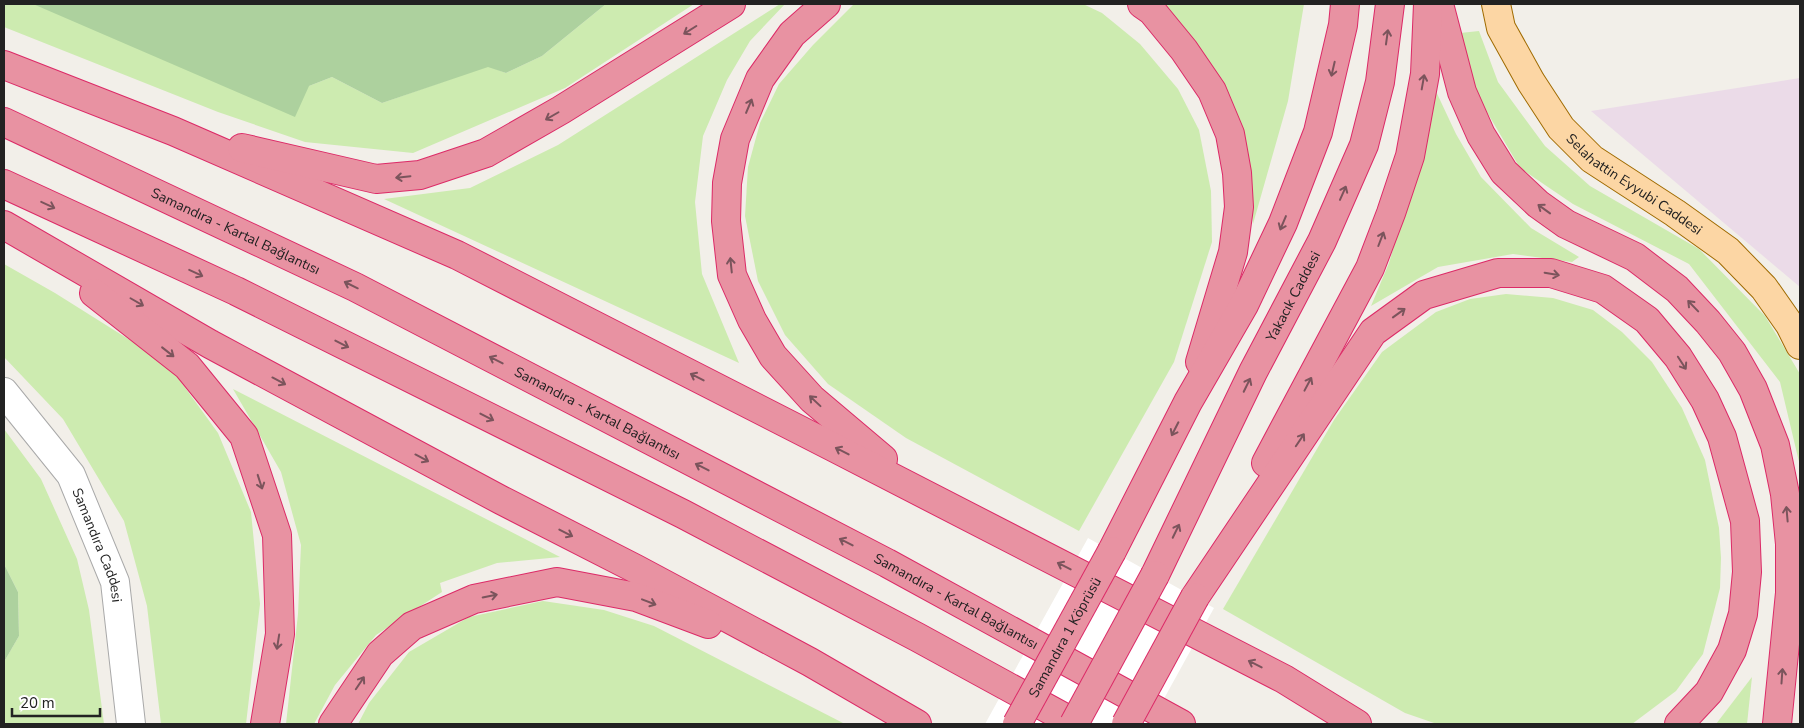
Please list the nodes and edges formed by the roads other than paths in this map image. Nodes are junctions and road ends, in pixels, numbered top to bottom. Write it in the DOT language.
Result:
graph roads {
  1 [pos="731,4"];
  2 [pos="826,4"];
  3 [pos="1142,4"];
  4 [pos="1344,4"];
  5 [pos="1390,4"];
  6 [pos="1428,4"];
  7 [pos="1439,4"];
  8 [pos="1496,4"];
  9 [pos="4,65"];
  10 [pos="4,122"];
  11 [pos="174,131"];
  12 [pos="4,184"];
  13 [pos="4,226"];
  14 [pos="1800,345"];
  15 [pos="4,392"];
  16 [pos="1188,402"];
  17 [pos="949,507"];
  18 [pos="1195,597"];
  19 [pos="810,662"];
  20 [pos="1284,679"];
  21 [pos="131,724"];
  22 [pos="265,724"];
  23 [pos="333,724"];
  24 [pos="917,724"];
  25 [pos="1017,724"];
  26 [pos="1075,724"];
  27 [pos="1126,724"];
  28 [pos="1181,724"];
  29 [pos="1357,724"];
  30 [pos="1379,724"];
  31 [pos="1678,724"];
  32 [pos="1777,724"];
  1 -- 11 [label="highway, one-way"];
  17 -- 2 [label="highway, one-way"];
  3 -- 16 [label="highway"];
  4 -- 16 [label="highway, one-way"];
  26 -- 5 [label="highway, Yakacık Caddesi, one-way, bridge"];
  18 -- 6 [label="highway, one-way"];
  32 -- 7 [label="highway, one-way"];
  8 -- 14 [label="main road, Selahattin Eyyubi Caddesi"];
  9 -- 11 [label="highway"];
  28 -- 10 [label="highway, Samandıra - Kartal Bağlantısı, one-way"];
  17 -- 11 [label="highway, one-way"];
  12 -- 26 [label="highway, one-way"];
  13 -- 19 [label="highway, one-way"];
  13 -- 22 [label="highway, one-way"];
  15 -- 21 [label="street, Samandıra Caddesi"];
  16 -- 25 [label="highway, Samandıra 1 Köprüsü, one-way, bridge"];
  20 -- 17 [label="highway, one-way"];
  18 -- 27 [label="highway, bridge"];
  18 -- 31 [label="highway, one-way"];
  23 -- 19 [label="highway, one-way"];
  19 -- 24 [label="highway"];
  20 -- 29 [label="highway"];
  20 -- 30 [label="highway"];
}
